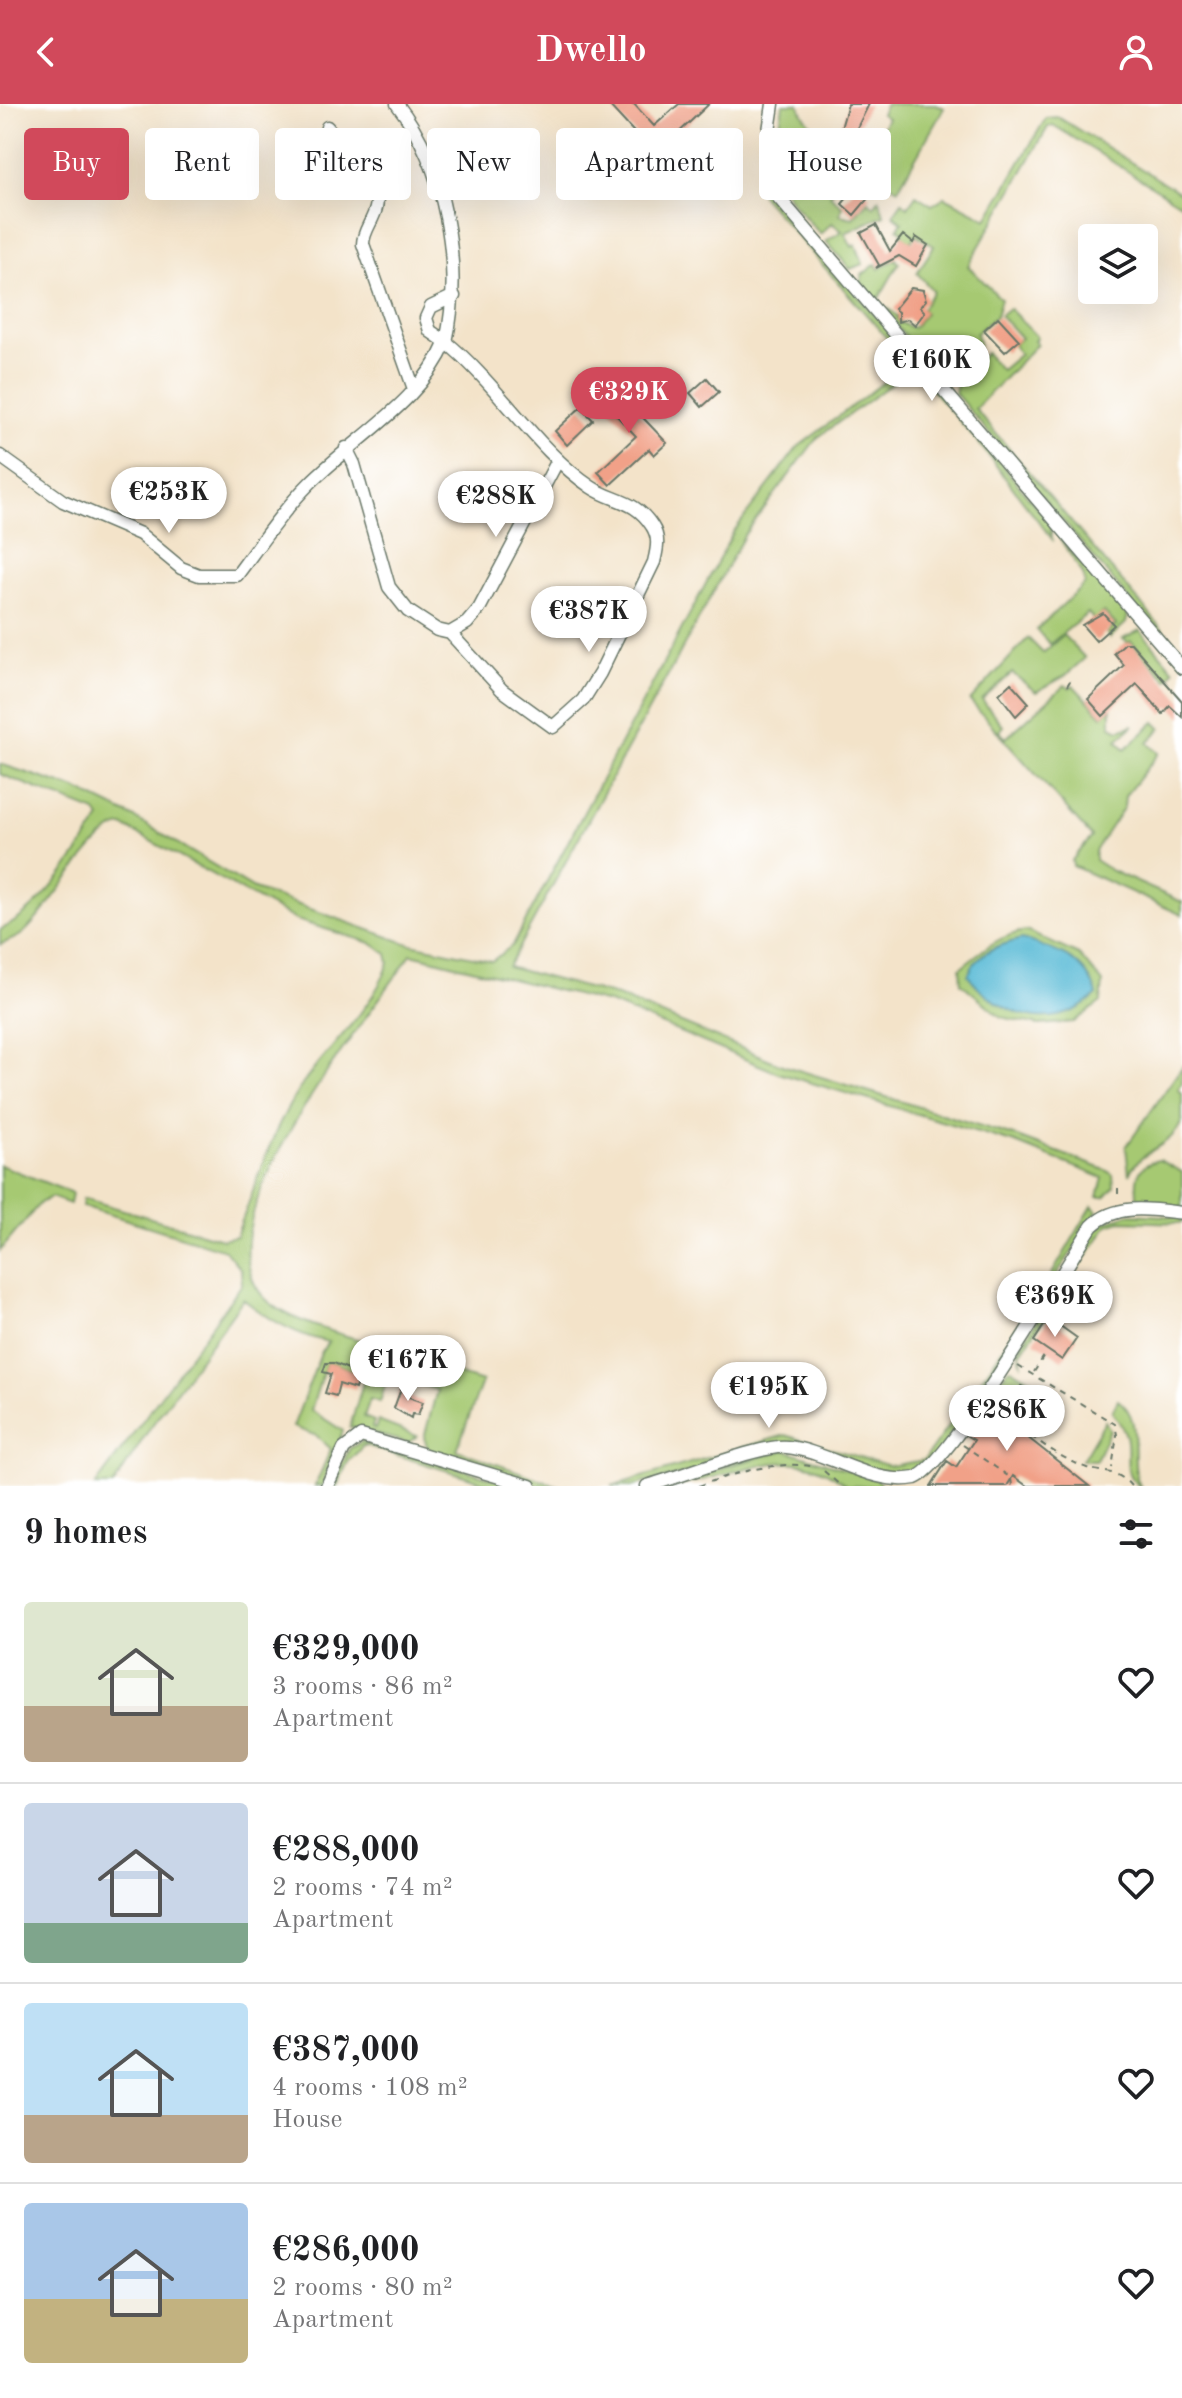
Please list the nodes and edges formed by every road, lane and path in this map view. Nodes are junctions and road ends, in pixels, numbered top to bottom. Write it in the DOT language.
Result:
graph roads {
  1 [pos="397,104"];
  2 [pos="773,104"];
  3 [pos="327,127"];
  4 [pos="454,296"];
  5 [pos="446,342"];
  6 [pos="414,389"];
  7 [pos="346,448"];
  8 [pos="0,456"];
  9 [pos="558,460"];
  10 [pos="450,633"];
  11 [pos="1182,668"];
  12 [pos="1073,676"];
  13 [pos="1067,686"];
  14 [pos="1182,1213"];
  15 [pos="1044,1356"];
  16 [pos="1007,1360"];
  17 [pos="1032,1374"];
  18 [pos="981,1401"];
  19 [pos="954,1438"];
  20 [pos="1111,1470"];
  21 [pos="327,1486"];
  22 [pos="530,1486"];
  23 [pos="647,1486"];
  24 [pos="699,1486"];
  25 [pos="841,1486"];
  26 [pos="1012,1486"];
  27 [pos="1131,1486"];
  1 -- 4 [label="street"];
  2 -- 11 [label="street"];
  3 -- 6 [label="street"];
  4 -- 5 [label="street"];
  4 -- 5 [label="street"];
  5 -- 6 [label="street"];
  5 -- 9 [label="street"];
  6 -- 7 [label="street"];
  7 -- 8 [label="street"];
  7 -- 10 [label="street"];
  9 -- 10 [label="street"];
  9 -- 10 [label="street"];
  12 -- 13 [label="path"];
  14 -- 16 [label="street"];
  15 -- 17 [label="path"];
  16 -- 17 [label="path"];
  16 -- 18 [label="street"];
  17 -- 20 [label="path"];
  18 -- 19 [label="street"];
  18 -- 20 [label="path"];
  19 -- 23 [label="street"];
  19 -- 26 [label="path"];
  20 -- 27 [label="path"];
  21 -- 22 [label="street"];
  24 -- 25 [label="path"];
}
